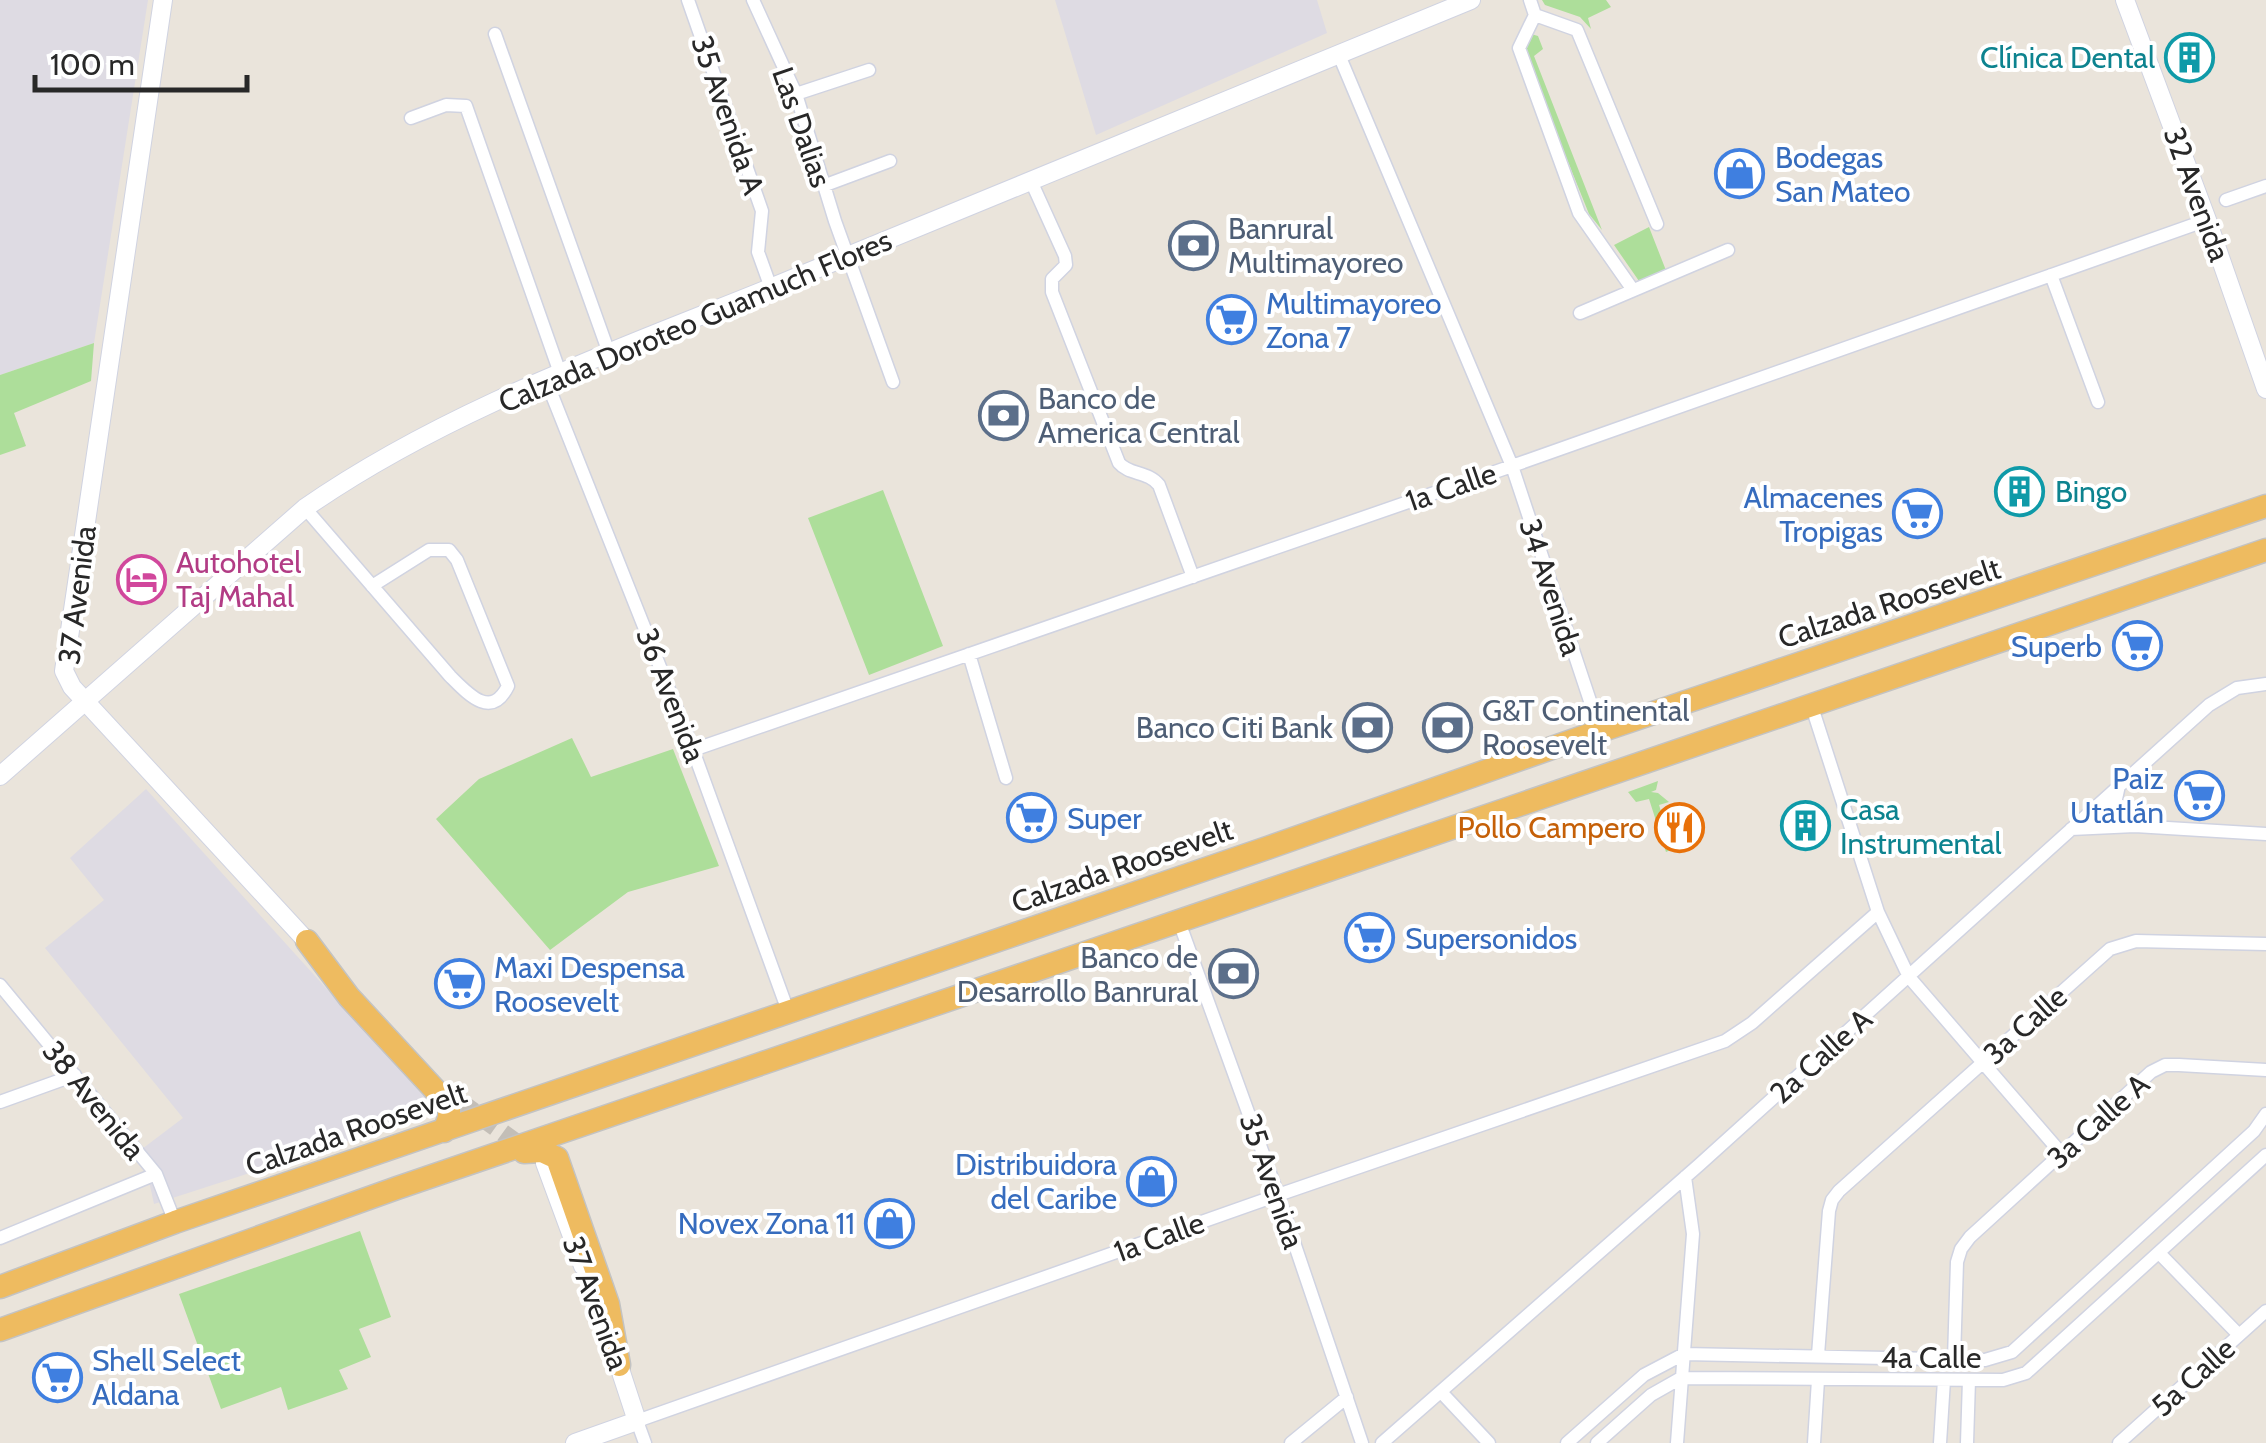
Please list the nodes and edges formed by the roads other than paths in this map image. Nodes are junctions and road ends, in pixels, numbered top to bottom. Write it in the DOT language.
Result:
graph roads {
  1 [pos="163,0"];
  2 [pos="688,0"];
  3 [pos="753,0"];
  4 [pos="1472,0"];
  5 [pos="1530,0"];
  6 [pos="2129,1"];
  7 [pos="1438,6"];
  8 [pos="1535,15"];
  9 [pos="495,34"];
  10 [pos="1339,55"];
  11 [pos="868,70"];
  12 [pos="796,94"];
  13 [pos="411,118"];
  14 [pos="890,162"];
  15 [pos="1031,181"];
  16 [pos="823,186"];
  17 [pos="2266,186"];
  18 [pos="2226,200"];
  19 [pos="2207,220"];
  20 [pos="1657,224"];
  21 [pos="1728,250"];
  22 [pos="849,256"];
  23 [pos="2051,275"];
  24 [pos="771,288"];
  25 [pos="1633,290"];
  26 [pos="1580,312"];
  27 [pos="609,353"];
  28 [pos="553,377"];
  29 [pos="893,382"];
  30 [pos="2266,389"];
  31 [pos="2098,402"];
  32 [pos="1512,466"];
  33 [pos="2266,506"];
  34 [pos="305,508"];
  35 [pos="2266,550"];
  36 [pos="1192,577"];
  37 [pos="372,586"];
  38 [pos="969,654"];
  39 [pos="1773,672"];
  40 [pos="2266,684"];
  41 [pos="86,700"];
  42 [pos="1811,704"];
  43 [pos="1788,712"];
  44 [pos="1600,731"];
  45 [pos="694,750"];
  46 [pos="0,776"];
  47 [pos="1006,778"];
  48 [pos="2124,782"];
  49 [pos="2135,826"];
  50 [pos="2071,829"];
  51 [pos="2266,834"];
  52 [pos="1237,858"];
  53 [pos="1878,912"];
  54 [pos="1178,919"];
  55 [pos="307,941"];
  56 [pos="2266,944"];
  57 [pos="1908,976"];
  58 [pos="0,985"];
  59 [pos="788,1012"];
  60 [pos="836,1038"];
  61 [pos="1981,1064"];
  62 [pos="2266,1070"];
  63 [pos="75,1075"];
  64 [pos="460,1101"];
  65 [pos="0,1102"];
  66 [pos="2266,1114"];
  67 [pos="444,1131"];
  68 [pos="2061,1153"];
  69 [pos="500,1154"];
  70 [pos="2266,1156"];
  71 [pos="545,1164"];
  72 [pos="2217,1164"];
  73 [pos="156,1174"];
  74 [pos="1685,1177"];
  75 [pos="2234,1184"];
  76 [pos="1278,1194"];
  77 [pos="175,1222"];
  78 [pos="0,1238"];
  79 [pos="2159,1253"];
  80 [pos="0,1288"];
  81 [pos="2266,1311"];
  82 [pos="0,1330"];
  83 [pos="2239,1336"];
  84 [pos="2021,1344"];
  85 [pos="1684,1354"];
  86 [pos="1758,1355"];
  87 [pos="1818,1356"];
  88 [pos="1881,1358"];
  89 [pos="1954,1359"];
  90 [pos="2038,1362"];
  91 [pos="619,1365"];
  92 [pos="1681,1378"];
  93 [pos="1758,1379"];
  94 [pos="1818,1380"];
  95 [pos="1944,1380"];
  96 [pos="1969,1380"];
  97 [pos="1879,1381"];
  98 [pos="1441,1392"];
  99 [pos="1347,1397"];
  100 [pos="638,1421"];
  101 [pos="575,1443"];
  102 [pos="645,1443"];
  103 [pos="1291,1443"];
  104 [pos="1362,1443"];
  105 [pos="1382,1443"];
  106 [pos="1490,1443"];
  107 [pos="1568,1443"];
  108 [pos="1598,1443"];
  109 [pos="1677,1443"];
  110 [pos="1814,1443"];
  111 [pos="1940,1443"];
  112 [pos="1967,1443"];
  113 [pos="2120,1443"];
  1 -- 41 [label="street, 37 Avenida"];
  2 -- 24 [label="street, 35 Avenida A"];
  3 -- 12 [label="street, Las Dalias"];
  4 -- 7 [label="street, Calzada Doroteo Guamuch Flores"];
  5 -- 8 [label="street"];
  6 -- 19 [label="street, 32 Avenida"];
  7 -- 10 [label="street, Calzada Doroteo Guamuch Flores"];
  8 -- 20 [label="street"];
  8 -- 25 [label="street"];
  9 -- 27 [label="street"];
  10 -- 15 [label="street, Calzada Doroteo Guamuch Flores"];
  10 -- 32 [label="street, 34 Avenida"];
  11 -- 12 [label="street"];
  12 -- 16 [label="street, Las Dalias"];
  13 -- 28 [label="street, 36 Avenida"];
  14 -- 16 [label="street"];
  15 -- 22 [label="street, Calzada Doroteo Guamuch Flores"];
  15 -- 36 [label="street"];
  16 -- 22 [label="street, Las Dalias"];
  17 -- 18 [label="street"];
  19 -- 23 [label="street, 1a Calle"];
  19 -- 30 [label="street, 32 Avenida"];
  21 -- 25 [label="street"];
  22 -- 24 [label="street, Calzada Doroteo Guamuch Flores"];
  22 -- 29 [label="street, Las Dalias"];
  23 -- 31 [label="street"];
  23 -- 32 [label="street, 1a Calle"];
  24 -- 27 [label="street, Calzada Doroteo Guamuch Flores"];
  25 -- 26 [label="street"];
  27 -- 28 [label="street, Calzada Doroteo Guamuch Flores"];
  28 -- 34 [label="street, Calzada Doroteo Guamuch Flores"];
  28 -- 45 [label="street, 36 Avenida"];
  32 -- 36 [label="street, 1a Calle"];
  32 -- 44 [label="street, 34 Avenida"];
  33 -- 39 [label="highway, Calzada Roosevelt"];
  34 -- 37 [label="street"];
  34 -- 41 [label="street, Calzada Doroteo Guamuch Flores"];
  35 -- 42 [label="highway"];
  36 -- 38 [label="street, 1a Calle"];
  37 -- 37 [label="street"];
  38 -- 45 [label="street, 1a Calle"];
  38 -- 47 [label="street"];
  39 -- 43 [label="highway"];
  39 -- 44 [label="highway, Calzada Roosevelt"];
  40 -- 48 [label="street, 2a Calle A"];
  41 -- 46 [label="street, Calzada Doroteo Guamuch Flores"];
  41 -- 55 [label="street, 37 Avenida"];
  42 -- 43 [label="highway"];
  42 -- 53 [label="street"];
  43 -- 54 [label="highway"];
  44 -- 52 [label="highway, Calzada Roosevelt"];
  45 -- 59 [label="street, 36 Avenida"];
  48 -- 49 [label="street"];
  48 -- 50 [label="street, 2a Calle A"];
  49 -- 50 [label="street"];
  49 -- 51 [label="street"];
  50 -- 57 [label="street, 2a Calle A"];
  52 -- 54 [label="highway"];
  52 -- 59 [label="highway, Calzada Roosevelt"];
  53 -- 57 [label="street"];
  53 -- 76 [label="street, 1a Calle"];
  54 -- 60 [label="highway"];
  54 -- 76 [label="street, 35 Avenida"];
  55 -- 64 [label="street, 37 Avenida"];
  55 -- 67 [label="highway"];
  56 -- 61 [label="street, 3a Calle"];
  57 -- 61 [label="street"];
  57 -- 74 [label="street, 2a Calle A"];
  58 -- 63 [label="street, 38 Avenida"];
  59 -- 60 [label="highway"];
  59 -- 67 [label="highway, Calzada Roosevelt"];
  60 -- 69 [label="highway"];
  61 -- 68 [label="street"];
  61 -- 87 [label="street, 3a Calle"];
  62 -- 68 [label="street, 3a Calle A"];
  63 -- 65 [label="street"];
  63 -- 73 [label="street, 38 Avenida"];
  66 -- 72 [label="street, 4a Calle"];
  67 -- 77 [label="highway, Calzada Roosevelt"];
  68 -- 89 [label="street, 3a Calle A"];
  69 -- 82 [label="highway"];
  69 -- 91 [label="highway"];
  70 -- 75 [label="street, 4a Calle"];
  71 -- 91 [label="street, 37 Avenida"];
  72 -- 75 [label="street"];
  72 -- 84 [label="street, 4a Calle"];
  73 -- 77 [label="street, 38 Avenida"];
  73 -- 78 [label="street"];
  74 -- 85 [label="street"];
  74 -- 98 [label="street, 2a Calle A"];
  75 -- 79 [label="street, 4a Calle"];
  76 -- 99 [label="street, 35 Avenida"];
  76 -- 100 [label="street, 1a Calle"];
  77 -- 80 [label="highway, Calzada Roosevelt"];
  79 -- 83 [label="street"];
  79 -- 90 [label="street, 4a Calle"];
  81 -- 83 [label="street, 5a Calle"];
  83 -- 113 [label="street, 5a Calle"];
  84 -- 89 [label="street, 4a Calle"];
  84 -- 90 [label="street"];
  85 -- 86 [label="street, 4a Calle"];
  85 -- 92 [label="street"];
  85 -- 107 [label="street"];
  86 -- 87 [label="street, 4a Calle"];
  86 -- 93 [label="street"];
  87 -- 88 [label="street, 4a Calle"];
  88 -- 89 [label="street, 4a Calle"];
  88 -- 97 [label="street"];
  90 -- 96 [label="street, 4a Calle"];
  91 -- 100 [label="street, 37 Avenida"];
  92 -- 93 [label="street, 4a Calle"];
  92 -- 108 [label="street"];
  92 -- 109 [label="street"];
  93 -- 94 [label="street, 4a Calle"];
  94 -- 97 [label="street, 4a Calle"];
  94 -- 110 [label="street"];
  95 -- 96 [label="street, 4a Calle"];
  95 -- 97 [label="street, 4a Calle"];
  95 -- 111 [label="street"];
  96 -- 112 [label="street"];
  98 -- 105 [label="street, 2a Calle A"];
  98 -- 106 [label="street"];
  99 -- 103 [label="street"];
  99 -- 104 [label="street, 35 Avenida"];
  100 -- 101 [label="street, 1a Calle"];
  100 -- 102 [label="street, 37 Avenida"];
}
